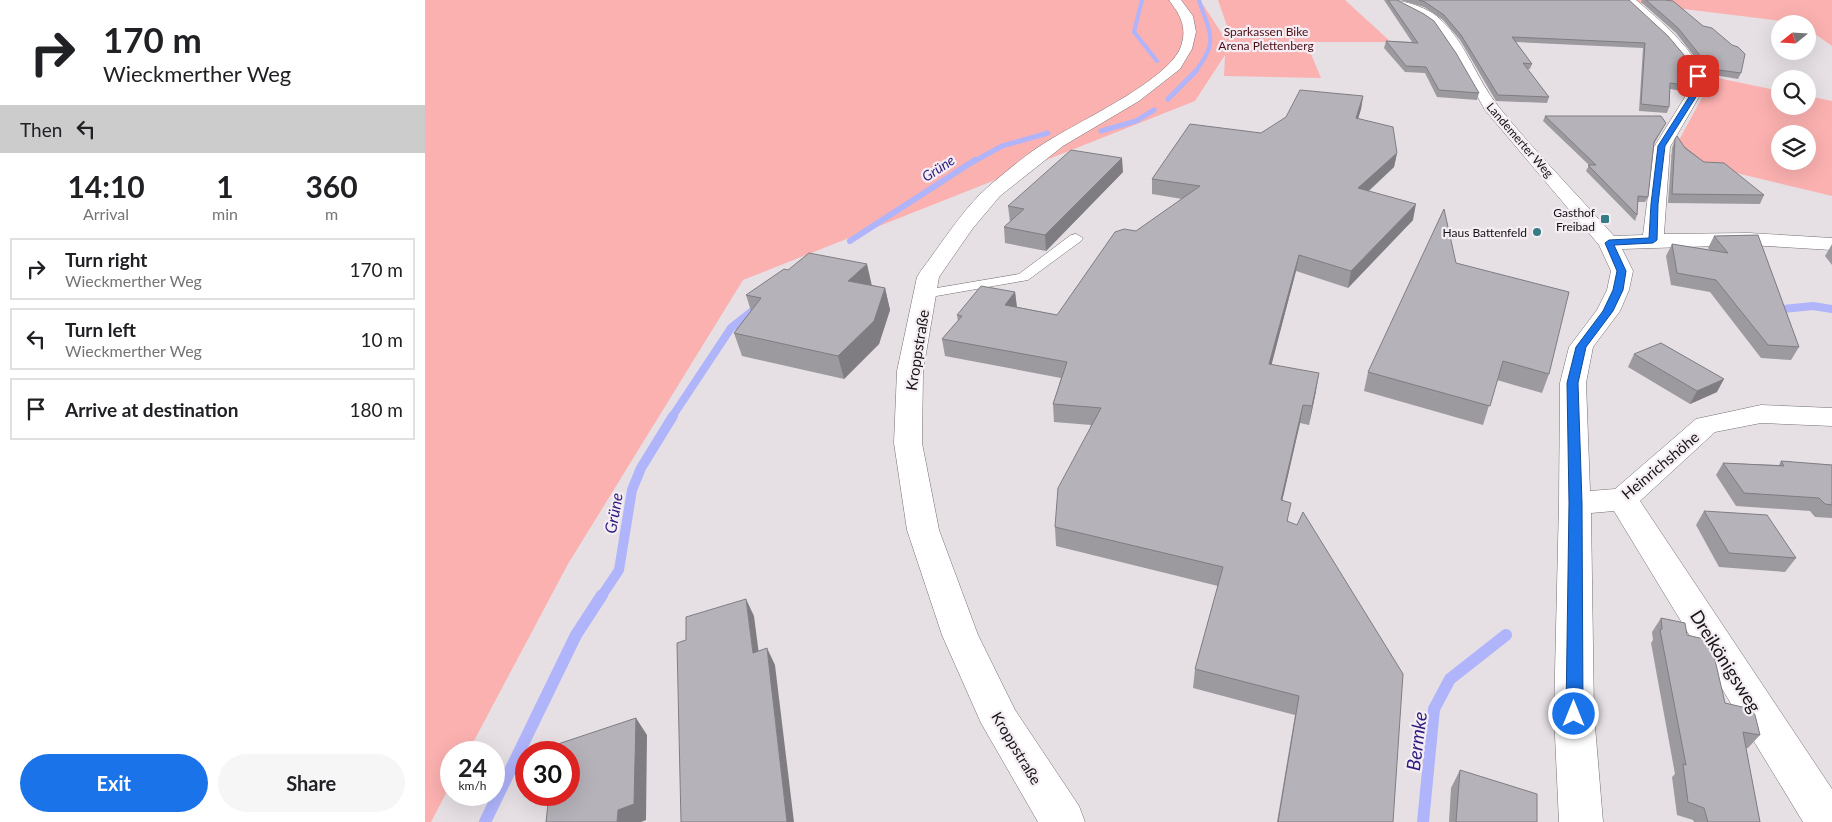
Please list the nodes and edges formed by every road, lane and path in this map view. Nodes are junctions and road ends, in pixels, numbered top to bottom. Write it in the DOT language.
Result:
graph roads {
  1 [pos="1175,0"];
  2 [pos="1392,0"];
  3 [pos="1629,0"];
  4 [pos="1076,238"];
  5 [pos="1653,240"];
  6 [pos="1609,243"];
  7 [pos="1832,244"];
  8 [pos="925,294"];
  9 [pos="1832,418"];
  10 [pos="1623,499"];
  11 [pos="1575,503"];
  12 [pos="1063,822"];
  13 [pos="1581,822"];
  14 [pos="1828,822"];
  1 -- 8 [label="street, Kroppstraße"];
  2 -- 6 [label="street, Landemerter Weg"];
  3 -- 5 [label="street"];
  4 -- 8 [label="lane"];
  5 -- 6 [label="street"];
  5 -- 7 [label="street"];
  6 -- 11 [label="street, Landemerter Weg"];
  8 -- 12 [label="street, Kroppstraße"];
  9 -- 10 [label="street, Heinrichshöhe"];
  10 -- 11 [label="street, Heinrichshöhe"];
  10 -- 14 [label="street, Dreikönigsweg"];
  11 -- 13 [label="street, Landemerter Weg"];
}
